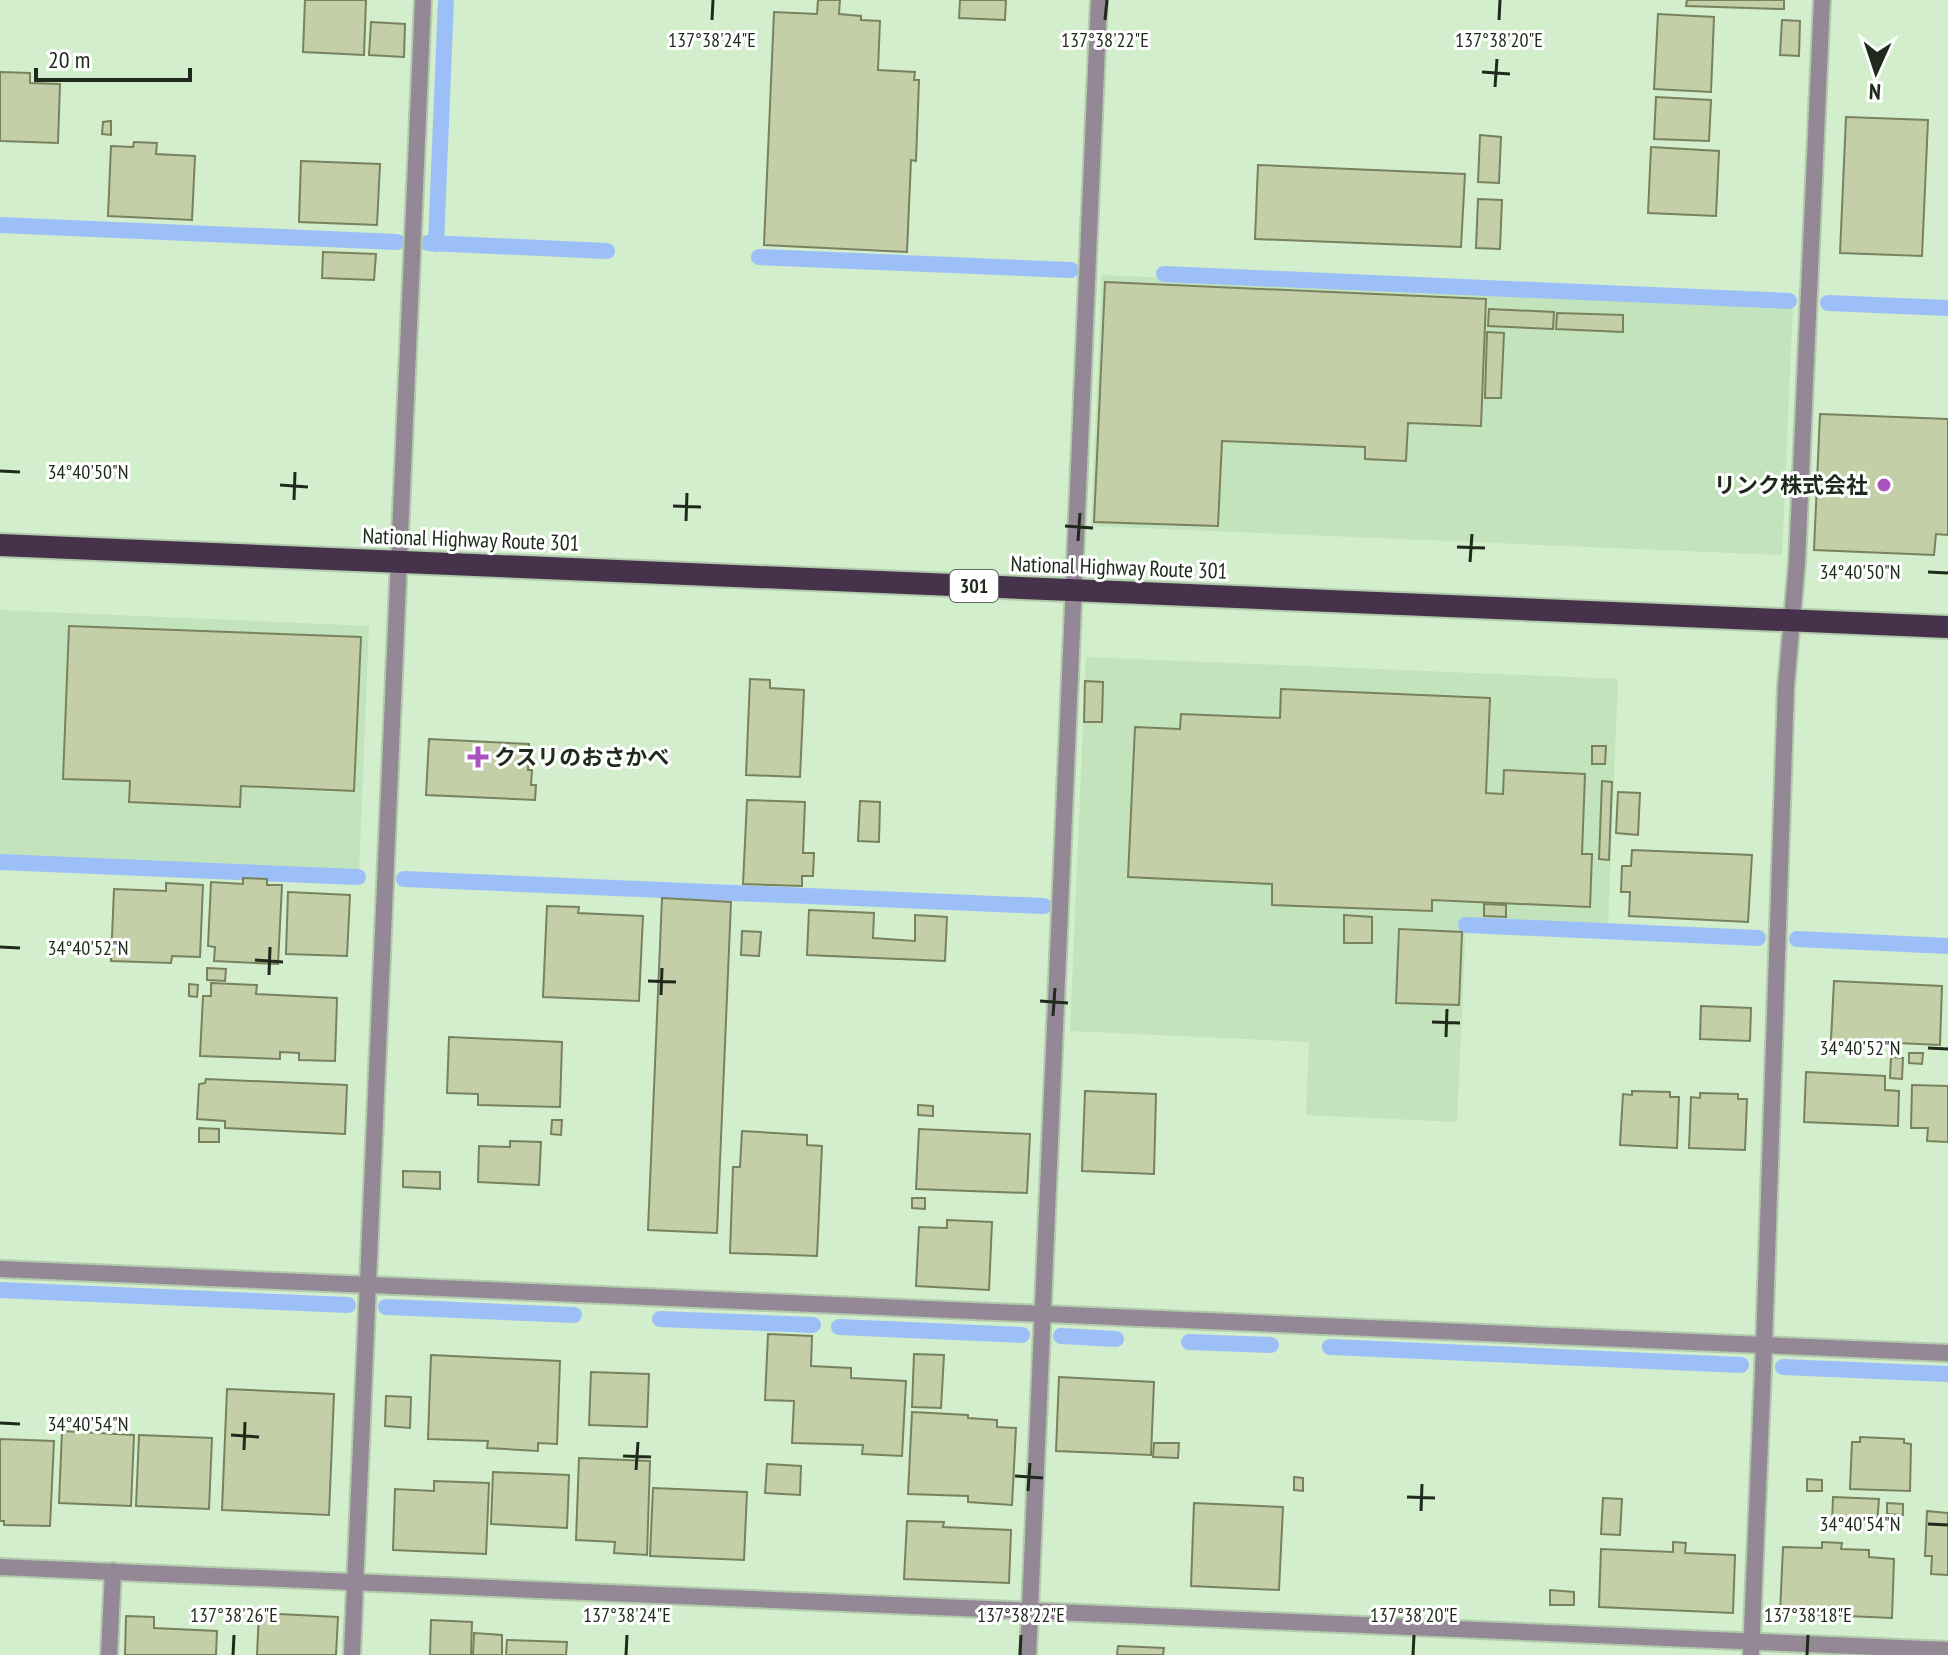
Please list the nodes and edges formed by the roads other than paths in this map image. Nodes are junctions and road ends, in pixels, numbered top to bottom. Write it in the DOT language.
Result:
graph roads {
  1 [pos="423,0"];
  2 [pos="1099,0"];
  3 [pos="1822,0"];
  4 [pos="0,545"];
  5 [pos="399,562"];
  6 [pos="1073,591"];
  7 [pos="1792,621"];
  8 [pos="1948,627"];
  9 [pos="0,1269"];
  10 [pos="368,1285"];
  11 [pos="1042,1314"];
  12 [pos="1764,1345"];
  13 [pos="1948,1353"];
  14 [pos="0,1567"];
  15 [pos="113,1571"];
  16 [pos="356,1582"];
  17 [pos="1030,1611"];
  18 [pos="1751,1648"];
  19 [pos="1948,1650"];
  20 [pos="109,1655"];
  21 [pos="352,1655"];
  22 [pos="1028,1655"];
  1 -- 5 [label="street"];
  2 -- 6 [label="street"];
  3 -- 7 [label="street"];
  4 -- 5 [label="highway, National Highway Route 301 / 301"];
  5 -- 6 [label="highway, National Highway Route 301 / 301"];
  5 -- 10 [label="street"];
  6 -- 7 [label="highway, National Highway Route 301 / 301"];
  6 -- 11 [label="street"];
  7 -- 8 [label="highway, National Highway Route 301 / 301"];
  7 -- 12 [label="street"];
  9 -- 10 [label="street"];
  10 -- 11 [label="street"];
  10 -- 16 [label="street"];
  11 -- 12 [label="street"];
  11 -- 17 [label="street"];
  12 -- 13 [label="street"];
  12 -- 18 [label="street"];
  14 -- 15 [label="street"];
  15 -- 16 [label="street"];
  15 -- 20 [label="street"];
  16 -- 17 [label="street"];
  16 -- 21 [label="street"];
  17 -- 18 [label="street"];
  17 -- 22 [label="street"];
  18 -- 19 [label="street"];
}
